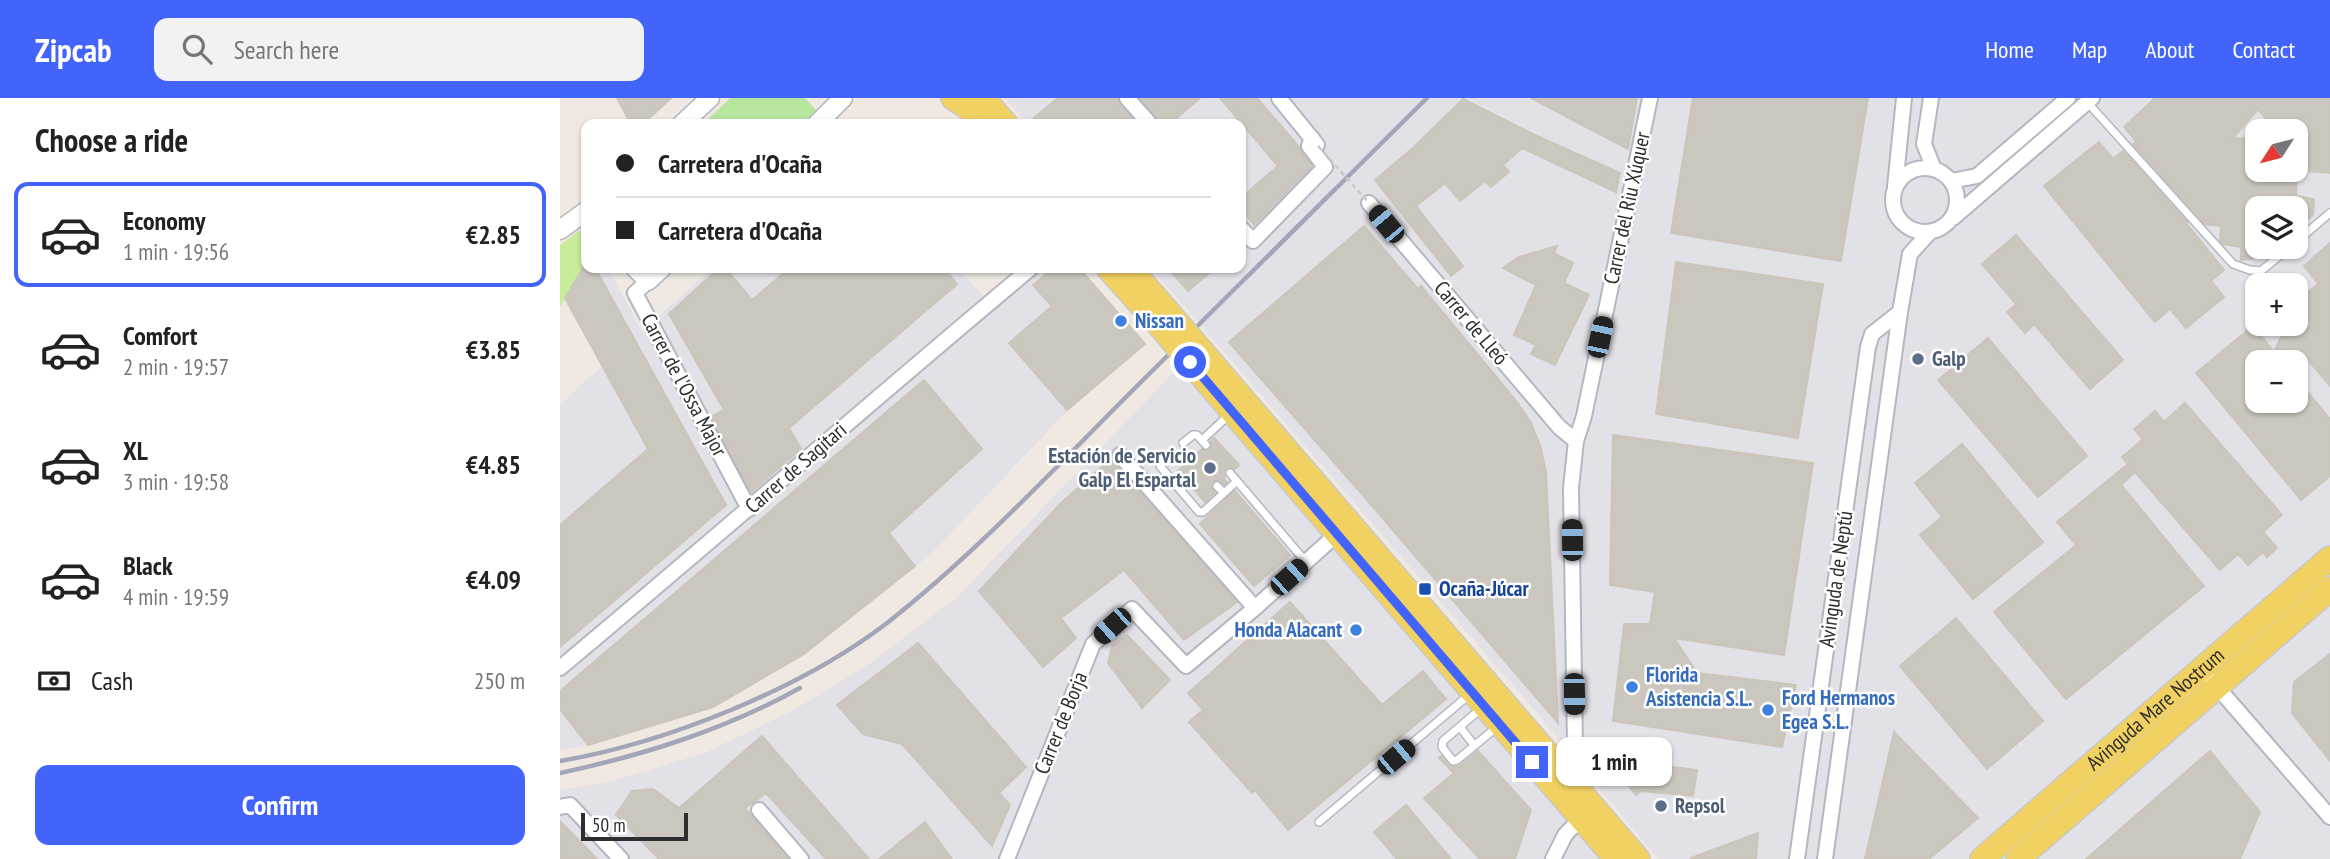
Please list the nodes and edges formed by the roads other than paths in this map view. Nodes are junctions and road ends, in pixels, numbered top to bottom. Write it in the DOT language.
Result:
graph roads {
  1 [pos="843,98"];
  2 [pos="953,98"];
  3 [pos="983,98"];
  4 [pos="1127,98"];
  5 [pos="1279,98"];
  6 [pos="1650,98"];
  7 [pos="1904,98"];
  8 [pos="1931,98"];
  9 [pos="2068,98"];
  10 [pos="2089,100"];
  11 [pos="702,101"];
  12 [pos="686,119"];
  13 [pos="822,119"];
  14 [pos="979,119"];
  15 [pos="1002,119"];
  16 [pos="1146,119"];
  17 [pos="1934,169"];
  18 [pos="1951,181"];
  19 [pos="1894,190"];
  20 [pos="1369,203"];
  21 [pos="2330,213"];
  22 [pos="581,216"];
  23 [pos="1952,219"];
  24 [pos="560,230"];
  25 [pos="2308,232"];
  26 [pos="1246,233"];
  27 [pos="1929,233"];
  28 [pos="2276,259"];
  29 [pos="640,273"];
  30 [pos="657,273"];
  31 [pos="1025,273"];
  32 [pos="1113,273"];
  33 [pos="1133,273"];
  34 [pos="648,281"];
  35 [pos="1900,313"];
  36 [pos="1165,320"];
  37 [pos="1211,375"];
  38 [pos="1232,412"];
  39 [pos="1576,440"];
  40 [pos="1183,443"];
  41 [pos="1120,455"];
  42 [pos="1164,459"];
  43 [pos="1230,473"];
  44 [pos="1237,481"];
  45 [pos="1217,486"];
  46 [pos="1224,493"];
  47 [pos="750,509"];
  48 [pos="1338,522"];
  49 [pos="2330,558"];
  50 [pos="1306,562"];
  51 [pos="2330,589"];
  52 [pos="1255,608"];
  53 [pos="560,668"];
  54 [pos="2202,668"];
  55 [pos="2218,687"];
  56 [pos="1479,699"];
  57 [pos="1500,724"];
  58 [pos="1460,727"];
  59 [pos="1474,745"];
  60 [pos="1563,772"];
  61 [pos="560,807"];
  62 [pos="759,810"];
  63 [pos="2330,817"];
  64 [pos="1581,818"];
  65 [pos="1320,822"];
  66 [pos="621,859"];
  67 [pos="801,859"];
  68 [pos="1007,859"];
  69 [pos="1553,859"];
  70 [pos="1616,859"];
  71 [pos="1638,859"];
  72 [pos="1797,859"];
  73 [pos="1825,859"];
  74 [pos="1982,859"];
  75 [pos="2018,859"];
  1 -- 13 [label="street"];
  2 -- 14 [label="main road"];
  3 -- 15 [label="main road"];
  4 -- 16 [label="street"];
  5 -- 26 [label="street"];
  6 -- 39 [label="street, Carrer del Riu Xúquer"];
  7 -- 19 [label="street"];
  8 -- 17 [label="street"];
  9 -- 18 [label="street"];
  10 -- 23 [label="street"];
  10 -- 28 [label="lane"];
  11 -- 12 [label="street"];
  17 -- 18 [label="street"];
  17 -- 19 [label="street"];
  18 -- 23 [label="street"];
  19 -- 27 [label="street"];
  20 -- 39 [label="street, Carrer de Lleó"];
  21 -- 25 [label="lane"];
  22 -- 24 [label="street"];
  23 -- 27 [label="street"];
  27 -- 35 [label="street, Avinguda de Neptú"];
  29 -- 34 [label="street, Carrer de l'Ossa Major"];
  30 -- 34 [label="street"];
  31 -- 47 [label="street, Carrer de Sagitari"];
  32 -- 36 [label="main road"];
  33 -- 36 [label="main road"];
  34 -- 47 [label="street, Carrer de l'Ossa Major"];
  35 -- 72 [label="street, Avinguda de Neptú"];
  35 -- 73 [label="street, Avinguda de Neptú"];
  36 -- 37 [label="main road, bridge"];
  37 -- 38 [label="main road"];
  37 -- 48 [label="main road"];
  38 -- 40 [label="lane"];
  38 -- 48 [label="main road"];
  39 -- 60 [label="street, Carrer del Riu Xúquer"];
  41 -- 52 [label="street"];
  42 -- 46 [label="lane"];
  43 -- 44 [label="lane"];
  44 -- 46 [label="lane"];
  44 -- 50 [label="lane"];
  45 -- 46 [label="lane"];
  47 -- 53 [label="street, Carrer de Sagitari"];
  48 -- 50 [label="street, Carrer de Borja"];
  48 -- 56 [label="main road"];
  48 -- 60 [label="main road"];
  49 -- 54 [label="main road, Avinguda Mare Nostrum"];
  50 -- 52 [label="street, Carrer de Borja"];
  51 -- 55 [label="main road, Avinguda Mare Nostrum"];
  52 -- 68 [label="street, Carrer de Borja"];
  54 -- 55 [label="street"];
  54 -- 74 [label="main road, Avinguda Mare Nostrum"];
  55 -- 63 [label="street"];
  55 -- 75 [label="main road, Avinguda Mare Nostrum"];
  56 -- 57 [label="main road"];
  56 -- 58 [label="lane"];
  56 -- 65 [label="lane"];
  57 -- 59 [label="lane"];
  57 -- 64 [label="main road"];
  58 -- 59 [label="lane"];
  58 -- 59 [label="lane"];
  60 -- 71 [label="main road"];
  61 -- 66 [label="street"];
  62 -- 67 [label="street"];
  64 -- 69 [label="street"];
  64 -- 70 [label="main road"];
}
